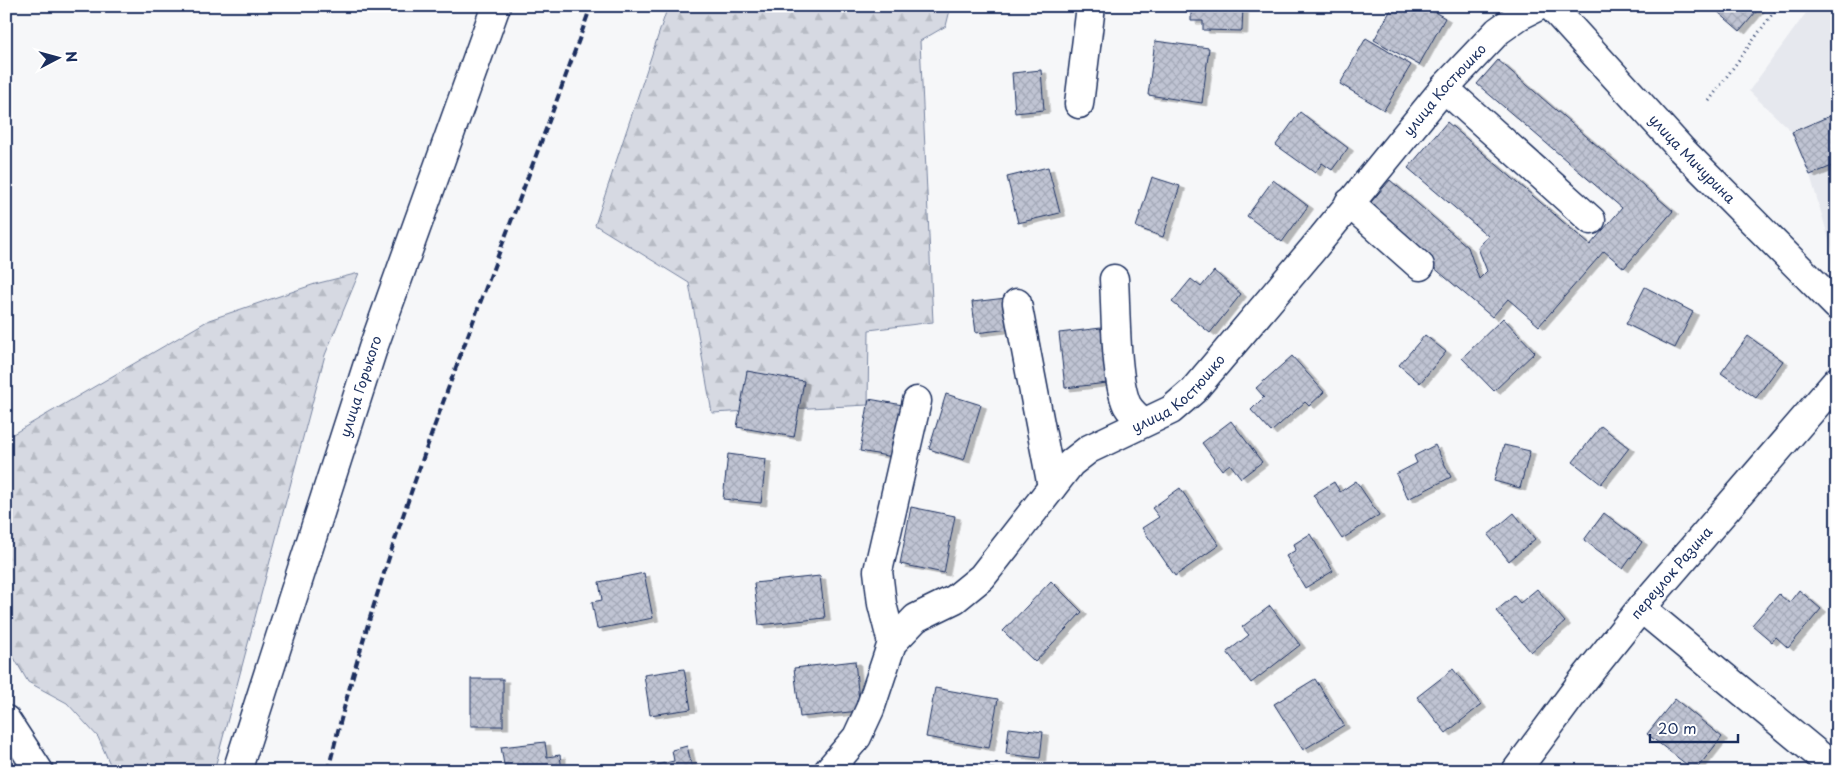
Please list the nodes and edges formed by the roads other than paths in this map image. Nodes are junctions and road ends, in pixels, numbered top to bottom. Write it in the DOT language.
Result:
graph roads {
  1 [pos="496,6"];
  2 [pos="1091,6"];
  3 [pos="1539,6"];
  4 [pos="1551,6"];
  5 [pos="1444,88"];
  6 [pos="1079,104"];
  7 [pos="1349,203"];
  8 [pos="1591,220"];
  9 [pos="1420,266"];
  10 [pos="1114,279"];
  11 [pos="1017,302"];
  12 [pos="1837,306"];
  13 [pos="1837,381"];
  14 [pos="917,401"];
  15 [pos="1143,422"];
  16 [pos="1052,487"];
  17 [pos="1641,608"];
  18 [pos="892,643"];
  19 [pos="6,720"];
  20 [pos="1837,770"];
  21 [pos="39,771"];
  22 [pos="237,771"];
  23 [pos="828,771"];
  24 [pos="1516,771"];
  1 -- 22 [label="street, улица Горького"];
  2 -- 6 [label="street"];
  3 -- 5 [label="street, улица Костюшко"];
  4 -- 12 [label="street, улица Мичурина"];
  5 -- 7 [label="street, улица Костюшко"];
  5 -- 8 [label="street"];
  7 -- 9 [label="street"];
  7 -- 15 [label="street, улица Костюшко"];
  10 -- 15 [label="street"];
  11 -- 16 [label="street"];
  13 -- 17 [label="street, переулок Разина"];
  14 -- 18 [label="street"];
  15 -- 16 [label="street, улица Костюшко"];
  16 -- 18 [label="street, улица Костюшко"];
  17 -- 20 [label="street"];
  17 -- 24 [label="street, переулок Разина"];
  18 -- 23 [label="street, улица Костюшко"];
  19 -- 21 [label="street"];
}
